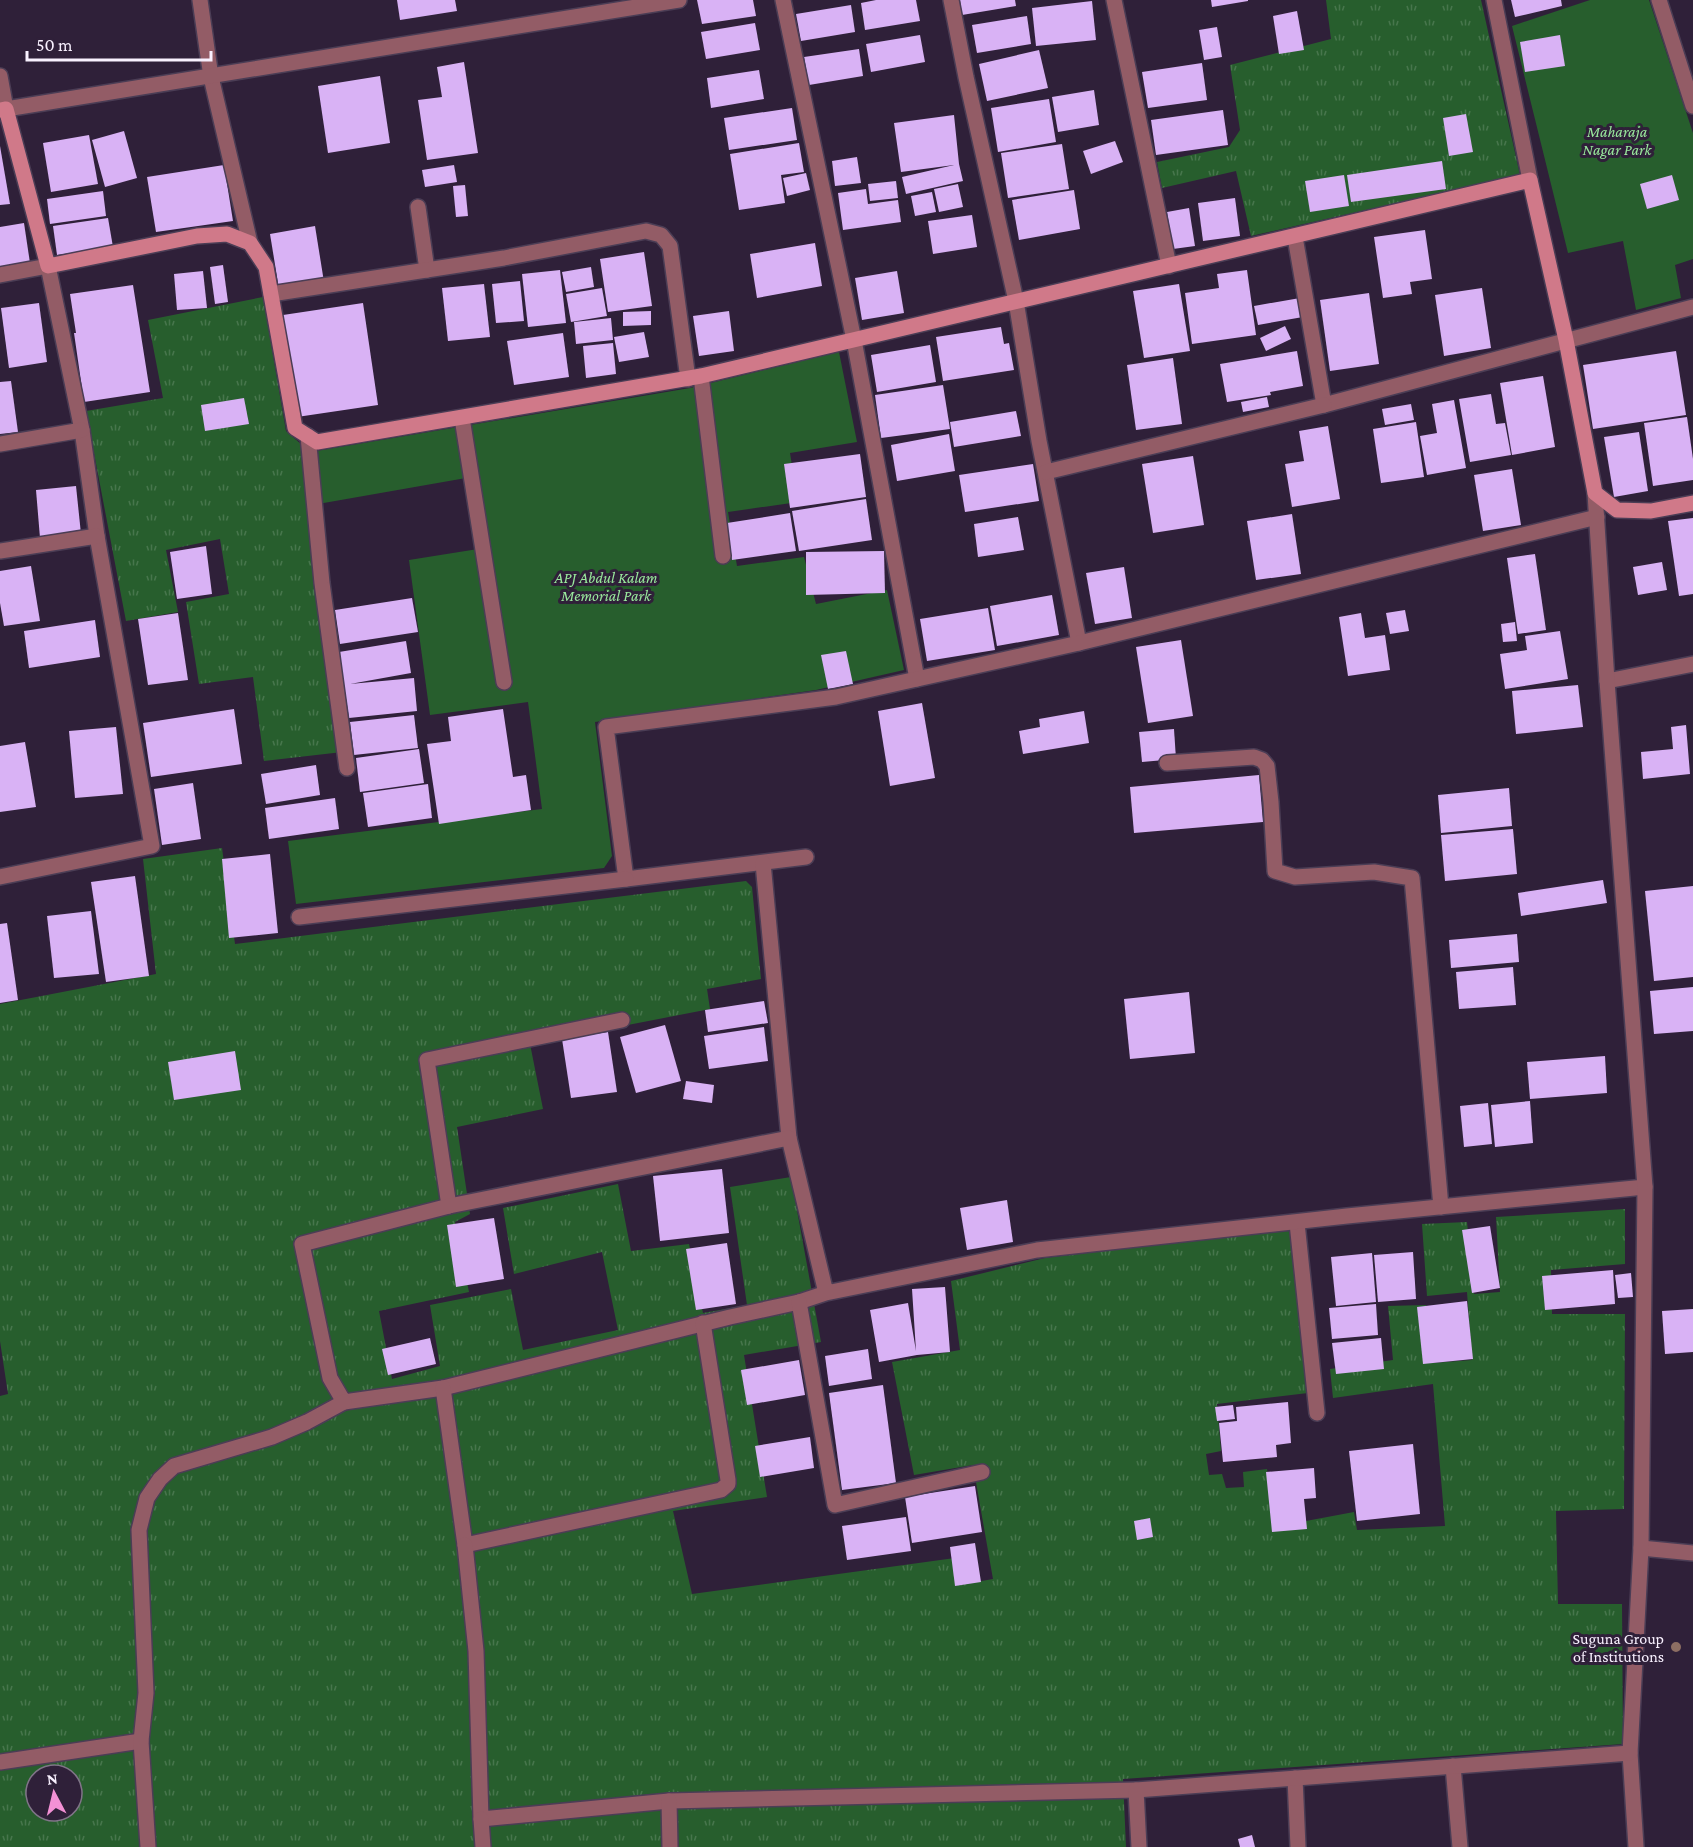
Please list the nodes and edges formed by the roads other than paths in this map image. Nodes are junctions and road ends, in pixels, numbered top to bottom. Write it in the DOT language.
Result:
graph roads {
  1 [pos="200,0"];
  2 [pos="680,0"];
  3 [pos="783,0"];
  4 [pos="951,0"];
  5 [pos="1114,0"];
  6 [pos="1494,0"];
  7 [pos="1659,0"];
  8 [pos="0,76"];
  9 [pos="211,77"];
  10 [pos="1693,106"];
  11 [pos="3,110"];
  12 [pos="1530,180"];
  13 [pos="418,207"];
  14 [pos="1294,237"];
  15 [pos="250,243"];
  16 [pos="48,266"];
  17 [pos="1168,266"];
  18 [pos="427,270"];
  19 [pos="0,275"];
  20 [pos="271,294"];
  21 [pos="1016,301"];
  22 [pos="1693,307"];
  23 [pos="854,340"];
  24 [pos="1566,340"];
  25 [pos="694,377"];
  26 [pos="1324,405"];
  27 [pos="462,417"];
  28 [pos="82,430"];
  29 [pos="308,436"];
  30 [pos="0,444"];
  31 [pos="1046,472"];
  32 [pos="1595,493"];
  33 [pos="1693,503"];
  34 [pos="1597,517"];
  35 [pos="97,536"];
  36 [pos="0,551"];
  37 [pos="723,556"];
  38 [pos="1079,642"];
  39 [pos="1693,664"];
  40 [pos="917,679"];
  41 [pos="1607,681"];
  42 [pos="504,682"];
  43 [pos="1167,763"];
  44 [pos="347,768"];
  45 [pos="806,857"];
  46 [pos="763,863"];
  47 [pos="0,877"];
  48 [pos="626,879"];
  49 [pos="299,917"];
  50 [pos="622,1020"];
  51 [pos="789,1138"];
  52 [pos="1645,1187"];
  53 [pos="449,1206"];
  54 [pos="1441,1207"];
  55 [pos="1299,1222"];
  56 [pos="826,1293"];
  57 [pos="799,1302"];
  58 [pos="703,1323"];
  59 [pos="443,1388"];
  60 [pos="344,1402"];
  61 [pos="1317,1413"];
  62 [pos="982,1472"];
  63 [pos="465,1545"];
  64 [pos="1641,1548"];
  65 [pos="1693,1553"];
  66 [pos="141,1742"];
  67 [pos="1630,1753"];
  68 [pos="0,1762"];
  69 [pos="1452,1766"];
  70 [pos="1295,1778"];
  71 [pos="1136,1790"];
  72 [pos="669,1801"];
  73 [pos="481,1819"];
  74 [pos="148,1847"];
  75 [pos="483,1847"];
  76 [pos="670,1847"];
  77 [pos="1139,1847"];
  78 [pos="1298,1847"];
  79 [pos="1460,1847"];
  80 [pos="1636,1847"];
  1 -- 9 [label="street"];
  2 -- 9 [label="street"];
  3 -- 23 [label="street"];
  4 -- 21 [label="street"];
  5 -- 17 [label="street"];
  6 -- 12 [label="street"];
  7 -- 10 [label="street"];
  8 -- 11 [label="street"];
  9 -- 11 [label="street"];
  9 -- 15 [label="street"];
  11 -- 16 [label="street"];
  12 -- 14 [label="street"];
  12 -- 24 [label="street"];
  13 -- 18 [label="street"];
  14 -- 17 [label="street"];
  14 -- 26 [label="street"];
  15 -- 16 [label="street"];
  15 -- 20 [label="street"];
  16 -- 19 [label="street"];
  16 -- 28 [label="street"];
  17 -- 21 [label="street"];
  18 -- 20 [label="street"];
  18 -- 25 [label="street"];
  20 -- 29 [label="street"];
  21 -- 23 [label="street"];
  21 -- 31 [label="street"];
  22 -- 24 [label="street"];
  23 -- 25 [label="street"];
  23 -- 40 [label="street"];
  24 -- 26 [label="street"];
  24 -- 32 [label="street"];
  25 -- 27 [label="street"];
  25 -- 37 [label="street"];
  26 -- 31 [label="street"];
  27 -- 29 [label="street"];
  27 -- 42 [label="street"];
  28 -- 30 [label="street"];
  28 -- 35 [label="street"];
  29 -- 44 [label="street"];
  31 -- 38 [label="street"];
  32 -- 33 [label="street"];
  32 -- 34 [label="street"];
  34 -- 38 [label="street"];
  34 -- 41 [label="street"];
  35 -- 36 [label="street"];
  35 -- 47 [label="street"];
  38 -- 40 [label="street"];
  39 -- 41 [label="street"];
  40 -- 48 [label="street"];
  41 -- 52 [label="street"];
  43 -- 54 [label="street"];
  45 -- 46 [label="street"];
  46 -- 48 [label="street"];
  46 -- 51 [label="street"];
  48 -- 49 [label="street"];
  50 -- 53 [label="street"];
  51 -- 53 [label="street"];
  51 -- 56 [label="street"];
  52 -- 54 [label="street"];
  52 -- 64 [label="street"];
  53 -- 60 [label="street"];
  54 -- 55 [label="street"];
  55 -- 56 [label="street"];
  55 -- 61 [label="street"];
  56 -- 57 [label="street"];
  57 -- 58 [label="street"];
  57 -- 62 [label="street"];
  58 -- 59 [label="street"];
  58 -- 63 [label="street"];
  59 -- 60 [label="street"];
  59 -- 63 [label="street"];
  60 -- 66 [label="street"];
  63 -- 73 [label="street"];
  64 -- 65 [label="street"];
  64 -- 67 [label="street"];
  66 -- 68 [label="street"];
  66 -- 74 [label="street"];
  67 -- 69 [label="street"];
  67 -- 80 [label="street"];
  69 -- 70 [label="street"];
  69 -- 79 [label="street"];
  70 -- 71 [label="street"];
  70 -- 78 [label="street"];
  71 -- 72 [label="street"];
  71 -- 77 [label="street"];
  72 -- 73 [label="street"];
  72 -- 76 [label="street"];
  73 -- 75 [label="street"];
}
